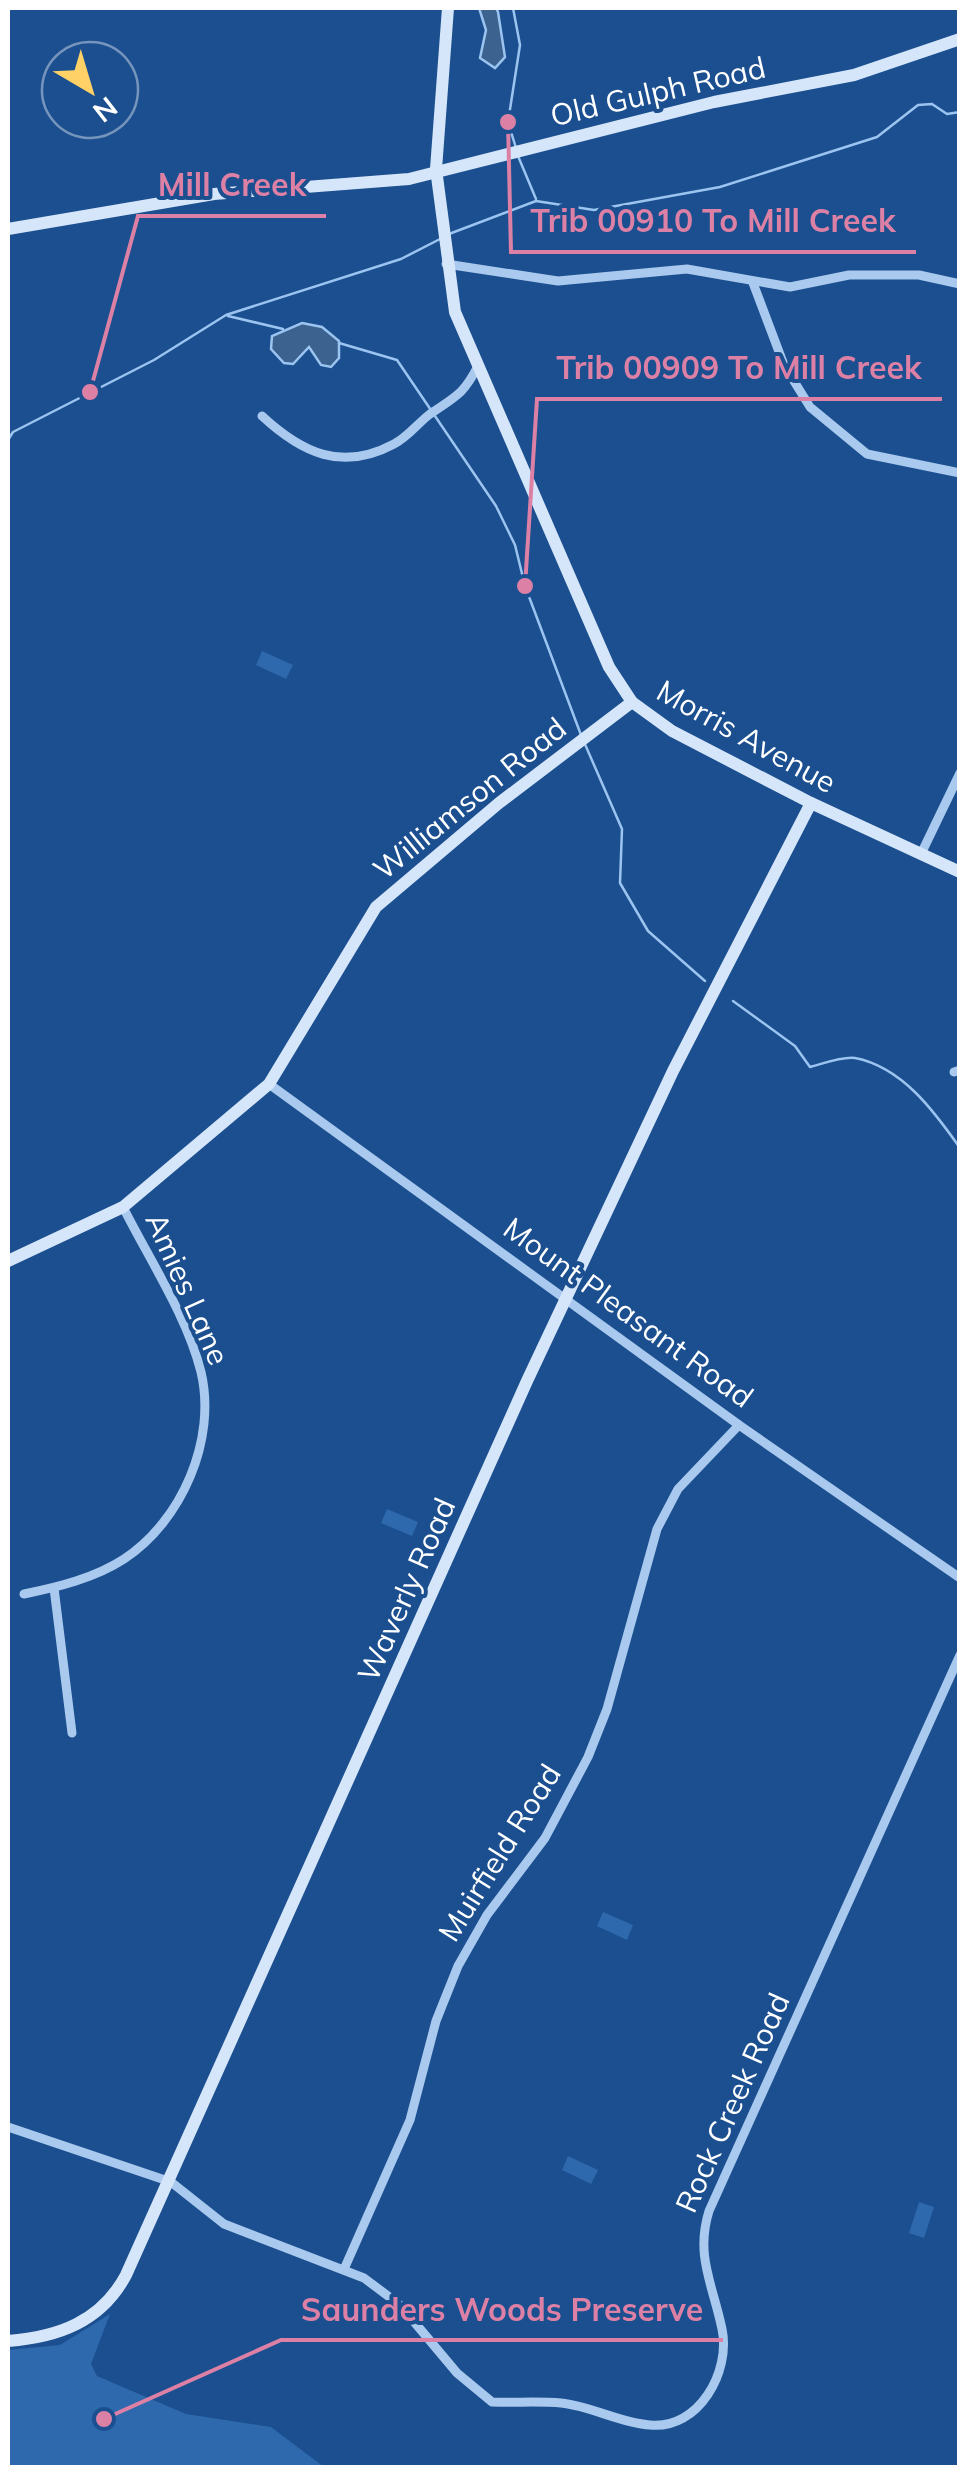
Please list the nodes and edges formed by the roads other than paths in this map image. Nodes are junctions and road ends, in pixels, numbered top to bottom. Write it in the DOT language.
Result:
graph roads {
  1 [pos="448,8"];
  2 [pos="960,40"];
  3 [pos="436,169"];
  4 [pos="8,229"];
  5 [pos="446,264"];
  6 [pos="753,284"];
  7 [pos="960,284"];
  8 [pos="478,366"];
  9 [pos="262,416"];
  10 [pos="960,473"];
  11 [pos="632,702"];
  12 [pos="960,773"];
  13 [pos="811,803"];
  14 [pos="922,854"];
  15 [pos="960,872"];
  16 [pos="269,1084"];
  17 [pos="123,1208"];
  18 [pos="8,1262"];
  19 [pos="567,1298"];
  20 [pos="739,1425"];
  21 [pos="960,1578"];
  22 [pos="54,1588"];
  23 [pos="24,1594"];
  24 [pos="959,1656"];
  25 [pos="72,1733"];
  26 [pos="8,2127"];
  27 [pos="171,2182"];
  28 [pos="345,2267"];
  29 [pos="8,2341"];
  1 -- 3 [label="street, Morris Avenue"];
  2 -- 3 [label="street, Old Gulph Road"];
  3 -- 4 [label="street, Old Gulph Road"];
  3 -- 5 [label="street, Morris Avenue"];
  5 -- 6 [label="street"];
  5 -- 8 [label="street, Morris Avenue"];
  6 -- 7 [label="street"];
  6 -- 10 [label="street"];
  8 -- 9 [label="street"];
  8 -- 11 [label="street, Morris Avenue"];
  11 -- 13 [label="street, Morris Avenue"];
  11 -- 16 [label="street, Williamson Road"];
  12 -- 14 [label="street"];
  13 -- 14 [label="street, Morris Avenue"];
  13 -- 19 [label="street, Waverly Road"];
  14 -- 15 [label="street, Morris Avenue"];
  16 -- 17 [label="street, Williamson Road"];
  16 -- 19 [label="street, Mount Pleasant Road"];
  17 -- 18 [label="street, Williamson Road"];
  17 -- 22 [label="street, Amies Lane"];
  19 -- 20 [label="street, Mount Pleasant Road"];
  19 -- 27 [label="street, Waverly Road"];
  20 -- 21 [label="street, Mount Pleasant Road"];
  20 -- 28 [label="street, Muirfield Road"];
  22 -- 23 [label="street, Amies Lane"];
  22 -- 25 [label="street"];
  24 -- 28 [label="street, Rock Creek Road"];
  26 -- 27 [label="street, Rock Creek Road"];
  27 -- 28 [label="street, Rock Creek Road"];
  27 -- 29 [label="street, Waverly Road"];
}
